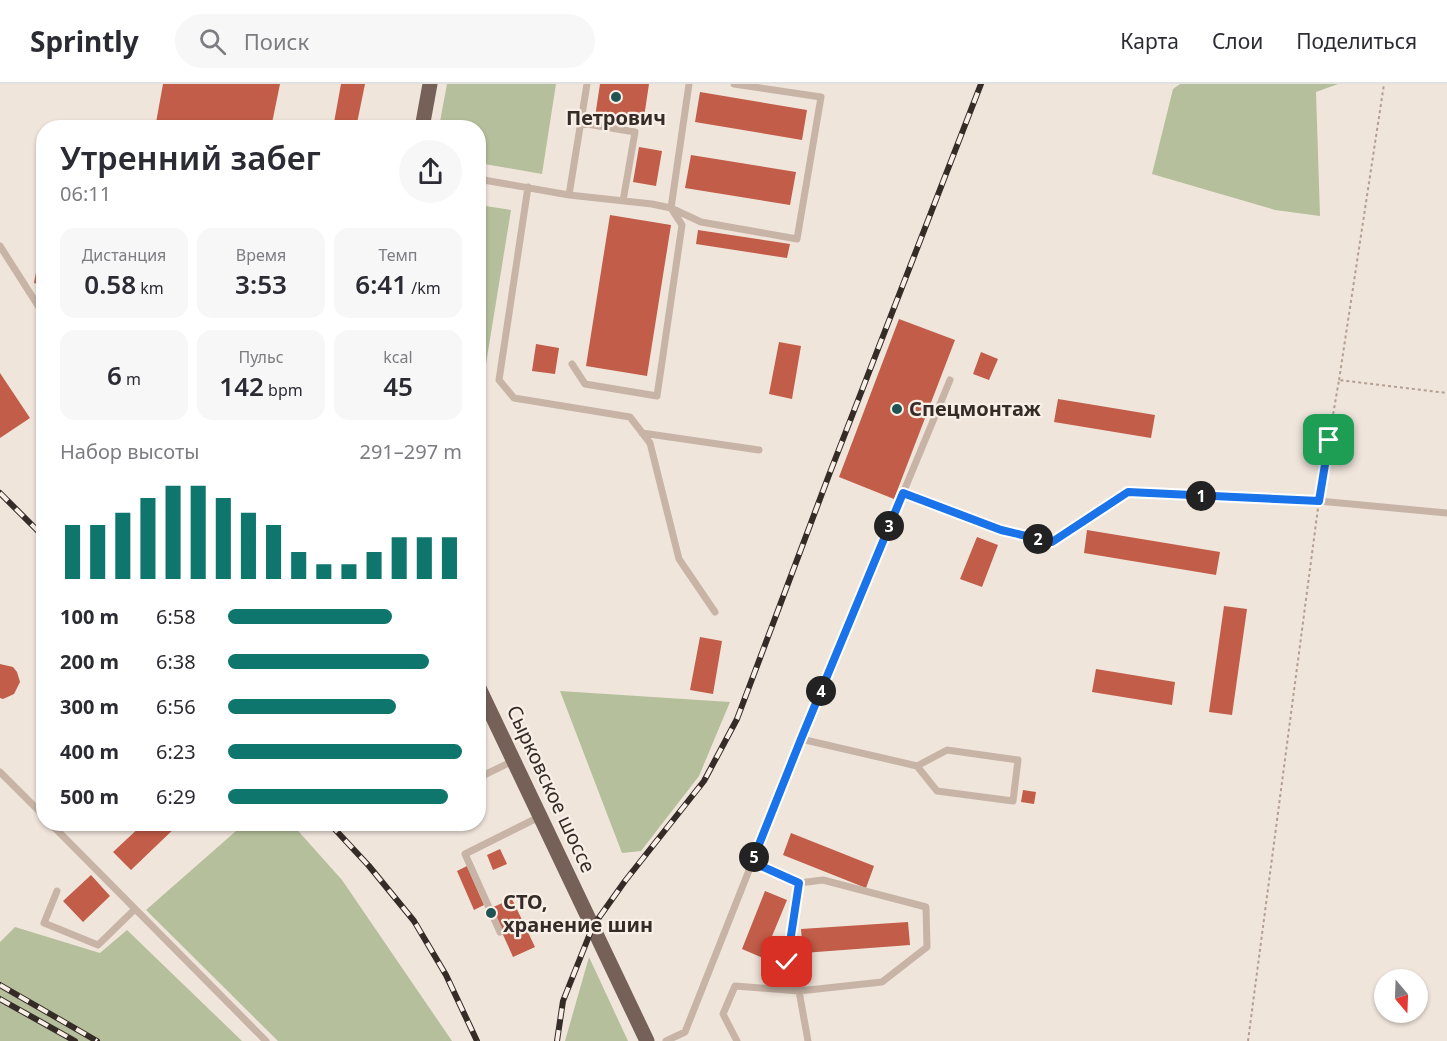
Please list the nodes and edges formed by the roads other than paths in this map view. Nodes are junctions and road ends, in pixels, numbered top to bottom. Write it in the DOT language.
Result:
graph roads {
  1 [pos="430,84"];
  2 [pos="587,84"];
  3 [pos="689,84"];
  4 [pos="734,84"];
  5 [pos="423,120"];
  6 [pos="581,123"];
  7 [pos="486,180"];
  8 [pos="528,187"];
  9 [pos="569,195"];
  10 [pos="623,201"];
  11 [pos="671,208"];
  12 [pos="0,246"];
  13 [pos="36,302"];
  14 [pos="572,364"];
  15 [pos="950,380"];
  16 [pos="642,433"];
  17 [pos="759,450"];
  18 [pos="903,493"];
  19 [pos="1447,513"];
  20 [pos="715,612"];
  21 [pos="486,703"];
  22 [pos="801,739"];
  23 [pos="513,761"];
  24 [pos="917,766"];
  25 [pos="0,772"];
  26 [pos="486,774"];
  27 [pos="36,808"];
  28 [pos="540,817"];
  29 [pos="58,831"];
  30 [pos="752,862"];
  31 [pos="799,883"];
  32 [pos="57,891"];
  33 [pos="135,909"];
  34 [pos="500,932"];
  35 [pos="799,991"];
  36 [pos="266,1041"];
  37 [pos="647,1041"];
  38 [pos="666,1041"];
  39 [pos="738,1041"];
  40 [pos="808,1041"];
  1 -- 5 [label="main road"];
  2 -- 6 [label="lane"];
  3 -- 11 [label="lane"];
  4 -- 11 [label="lane"];
  6 -- 9 [label="lane"];
  6 -- 10 [label="lane"];
  7 -- 8 [label="lane"];
  8 -- 9 [label="lane"];
  8 -- 16 [label="lane"];
  9 -- 10 [label="lane"];
  10 -- 11 [label="lane"];
  11 -- 14 [label="lane"];
  12 -- 13 [label="lane"];
  15 -- 18 [label="lane"];
  16 -- 17 [label="lane"];
  16 -- 20 [label="lane"];
  18 -- 19 [label="lane"];
  18 -- 22 [label="lane"];
  21 -- 23 [label="main road, Сырковское шоссе"];
  22 -- 24 [label="lane"];
  22 -- 30 [label="lane"];
  23 -- 26 [label="lane"];
  23 -- 28 [label="main road, Сырковское шоссе"];
  24 -- 24 [label="lane"];
  25 -- 27 [label="lane"];
  28 -- 34 [label="lane"];
  28 -- 37 [label="main road, Сырковское шоссе"];
  29 -- 33 [label="lane"];
  30 -- 31 [label="lane"];
  30 -- 38 [label="lane"];
  31 -- 35 [label="lane"];
  31 -- 35 [label="lane"];
  32 -- 33 [label="lane"];
  33 -- 36 [label="lane"];
  35 -- 39 [label="lane"];
  35 -- 40 [label="lane"];
}
